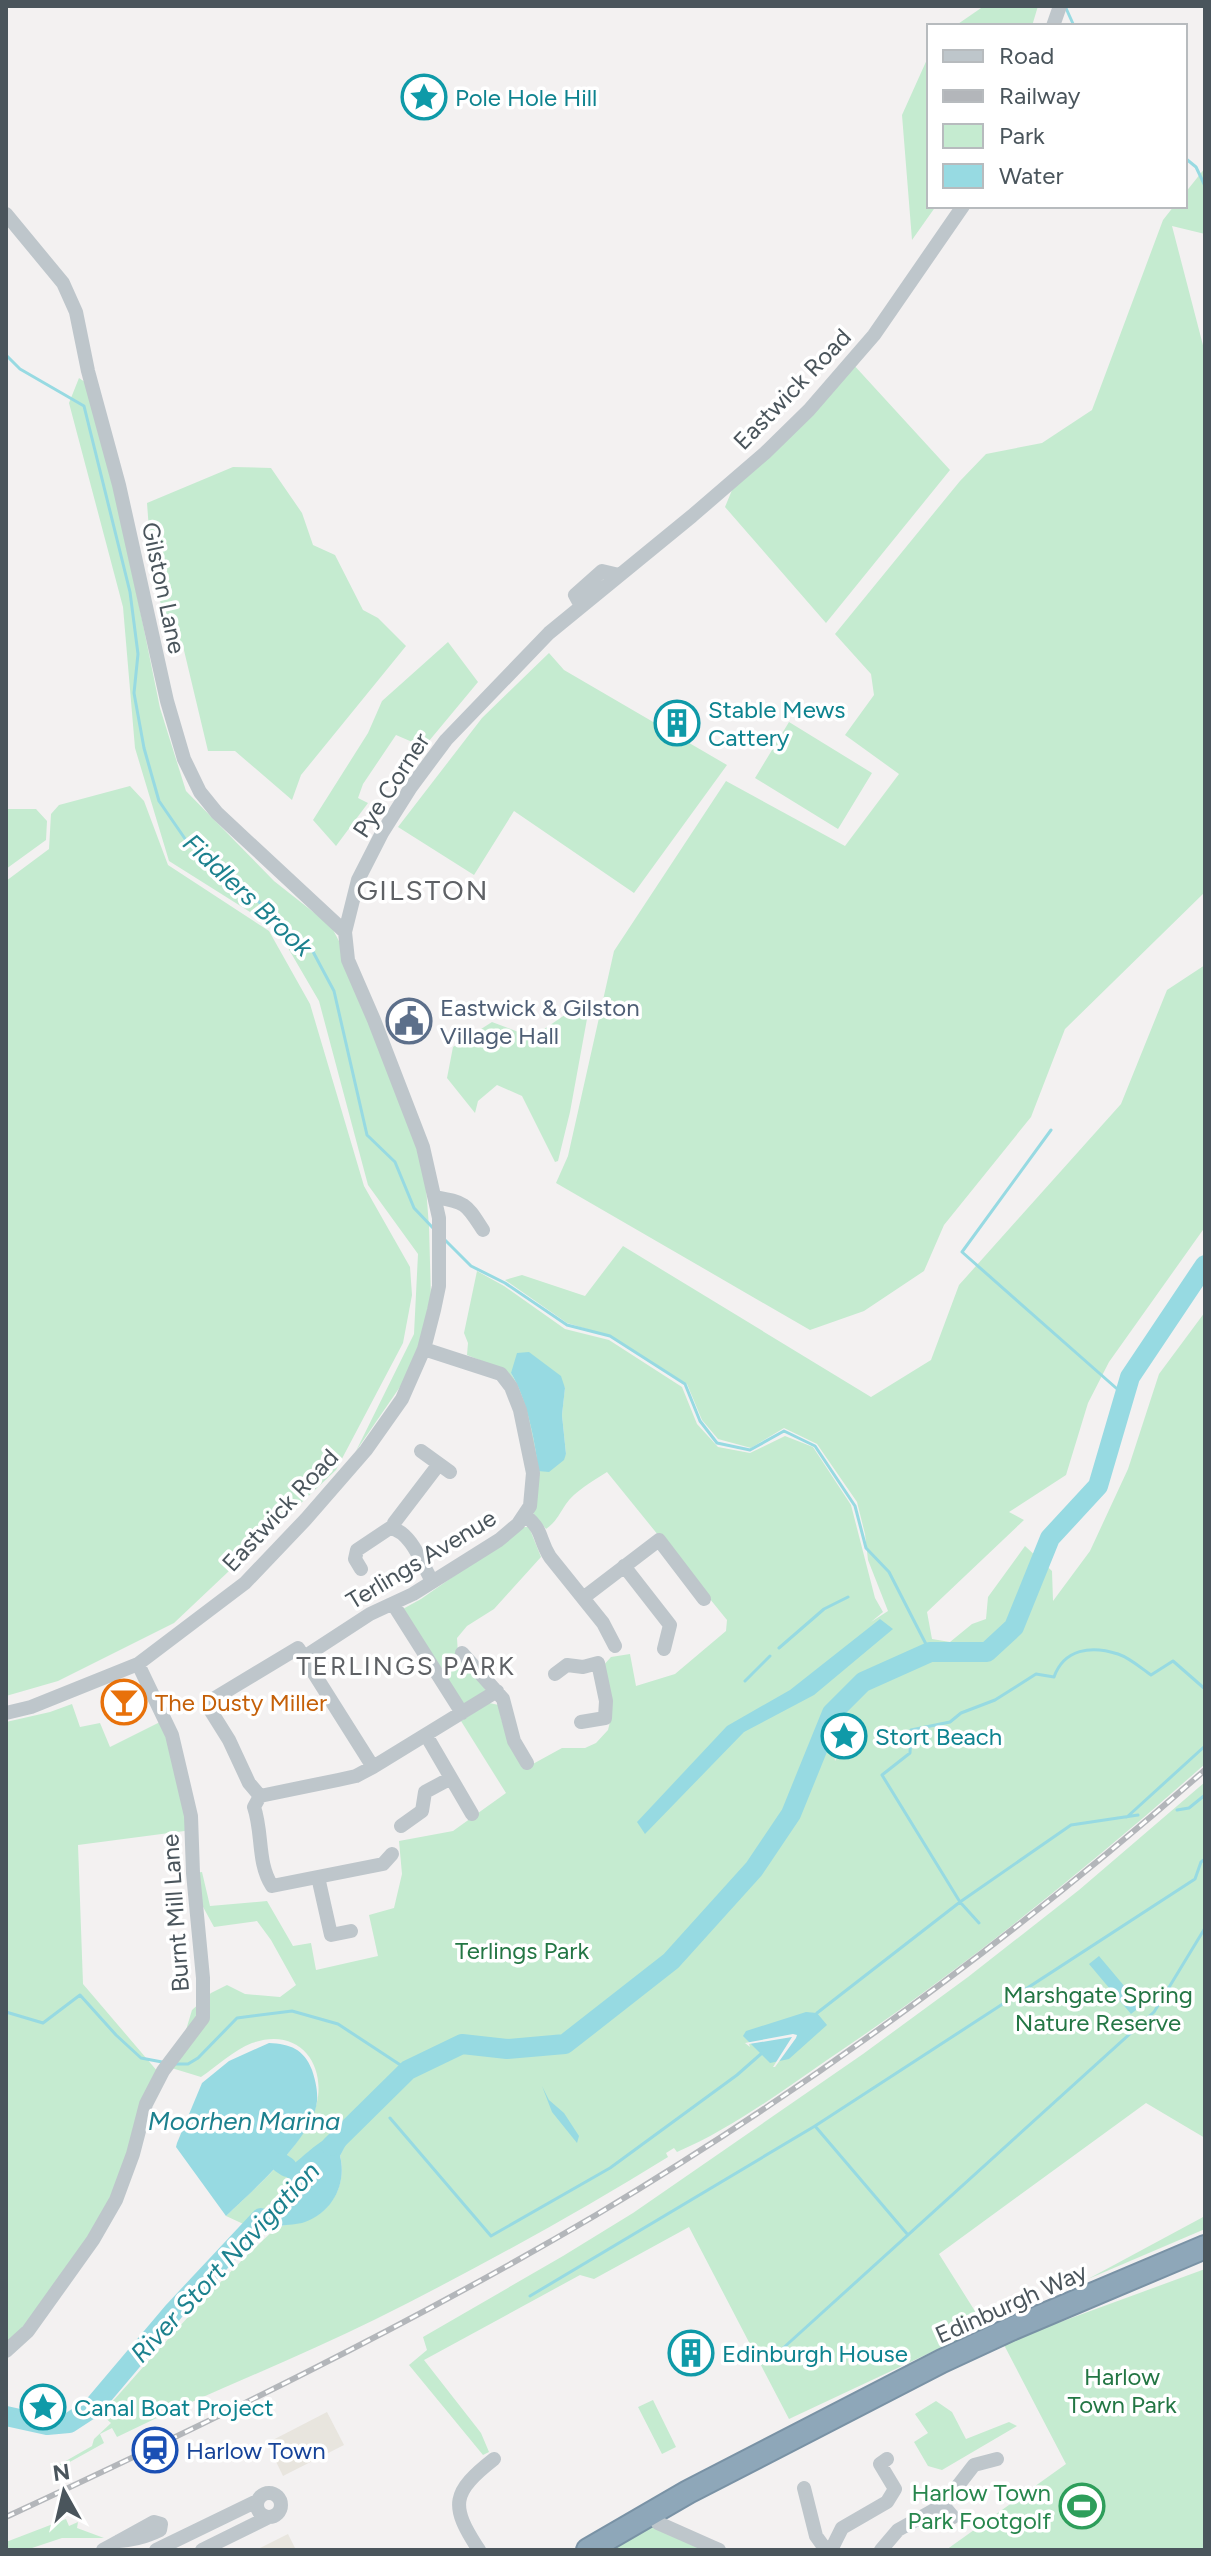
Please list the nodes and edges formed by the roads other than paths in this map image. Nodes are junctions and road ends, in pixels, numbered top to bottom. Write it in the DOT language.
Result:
graph roads {
  1 [pos="962,208"];
  2 [pos="6,214"];
  3 [pos="581,606"];
  4 [pos="345,932"];
  5 [pos="436,1197"];
  6 [pos="439,1218"];
  7 [pos="483,1230"];
  8 [pos="424,1349"];
  9 [pos="421,1451"];
  10 [pos="525,1515"];
  11 [pos="395,1528"];
  12 [pos="624,1566"];
  13 [pos="361,1569"];
  14 [pos="432,1581"];
  15 [pos="583,1598"];
  16 [pos="704,1599"];
  17 [pos="393,1604"];
  18 [pos="664,1649"];
  19 [pos="301,1653"];
  20 [pos="462,1653"];
  21 [pos="598,1663"];
  22 [pos="138,1664"];
  23 [pos="555,1674"];
  24 [pos="497,1691"];
  25 [pos="6,1713"];
  26 [pos="462,1713"];
  27 [pos="581,1722"];
  28 [pos="426,1735"];
  29 [pos="527,1763"];
  30 [pos="373,1767"];
  31 [pos="451,1778"];
  32 [pos="260,1796"];
  33 [pos="472,1814"];
  34 [pos="401,1826"];
  35 [pos="392,1854"];
  36 [pos="318,1877"];
  37 [pos="351,1931"];
  38 [pos="1205,2247"];
  39 [pos="6,2351"];
  40 [pos="494,2459"];
  41 [pos="887,2459"];
  42 [pos="997,2459"];
  43 [pos="804,2488"];
  44 [pos="257,2501"];
  45 [pos="943,2505"];
  46 [pos="651,2513"];
  47 [pos="269,2517"];
  48 [pos="953,2517"];
  49 [pos="119,2541"];
  50 [pos="103,2550"];
  51 [pos="156,2550"];
  52 [pos="202,2550"];
  53 [pos="478,2550"];
  54 [pos="588,2550"];
  55 [pos="719,2550"];
  56 [pos="828,2550"];
  57 [pos="881,2550"];
  1 -- 3 [label="street, Eastwick Road"];
  2 -- 4 [label="street, Gilston Lane"];
  3 -- 4 [label="street, Pye Corner"];
  4 -- 5 [label="street, Pye Corner"];
  5 -- 6 [label="street, Pye Corner"];
  5 -- 7 [label="street"];
  6 -- 8 [label="street, Eastwick Road"];
  8 -- 10 [label="street, Terlings Avenue"];
  8 -- 22 [label="street, Eastwick Road"];
  9 -- 11 [label="street"];
  10 -- 14 [label="street, Terlings Avenue"];
  10 -- 15 [label="street"];
  11 -- 13 [label="street"];
  11 -- 14 [label="street"];
  12 -- 15 [label="street"];
  12 -- 16 [label="street"];
  12 -- 18 [label="street"];
  14 -- 17 [label="street, Terlings Avenue"];
  15 -- 21 [label="street"];
  17 -- 19 [label="street, Terlings Avenue"];
  17 -- 26 [label="street"];
  19 -- 30 [label="street"];
  19 -- 32 [label="street, Terlings Avenue"];
  20 -- 24 [label="street"];
  21 -- 23 [label="street"];
  21 -- 27 [label="street"];
  22 -- 25 [label="street, Eastwick Road"];
  22 -- 39 [label="street, Burnt Mill Lane"];
  24 -- 26 [label="street"];
  24 -- 29 [label="street"];
  26 -- 28 [label="street"];
  28 -- 30 [label="street"];
  28 -- 31 [label="street"];
  30 -- 32 [label="street"];
  31 -- 33 [label="street"];
  31 -- 34 [label="street"];
  32 -- 36 [label="street"];
  35 -- 36 [label="street"];
  36 -- 37 [label="street"];
  38 -- 46 [label="highway, Edinburgh Way"];
  40 -- 53 [label="street"];
  41 -- 56 [label="street"];
  42 -- 45 [label="street"];
  43 -- 56 [label="street"];
  44 -- 47 [label="street"];
  44 -- 47 [label="street"];
  44 -- 51 [label="street"];
  45 -- 48 [label="street"];
  45 -- 57 [label="street"];
  46 -- 54 [label="highway, Edinburgh Way"];
  46 -- 55 [label="street"];
  47 -- 52 [label="street"];
  49 -- 50 [label="street"];
}
